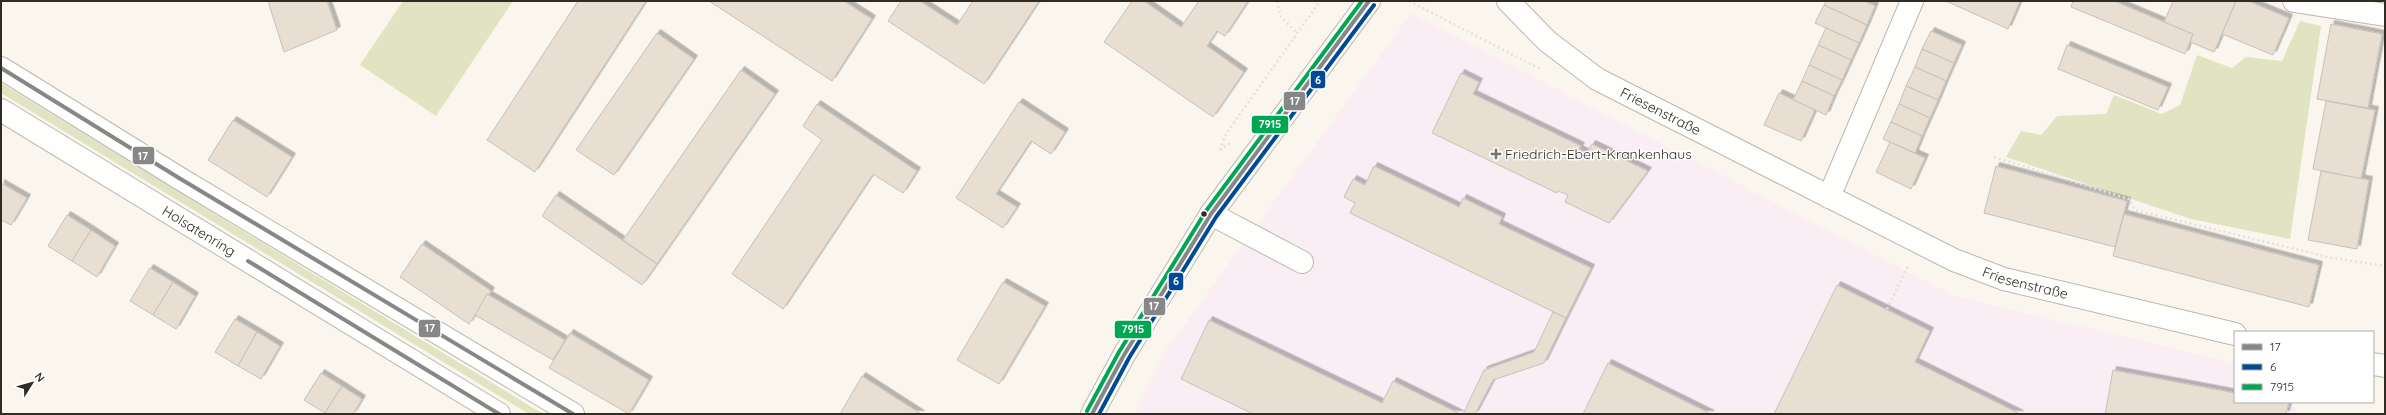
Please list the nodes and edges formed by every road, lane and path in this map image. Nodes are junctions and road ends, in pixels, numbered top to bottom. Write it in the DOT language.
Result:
graph roads {
  1 [pos="1277,1"];
  2 [pos="1320,1"];
  3 [pos="1369,1"];
  4 [pos="1410,1"];
  5 [pos="1508,1"];
  6 [pos="1912,1"];
  7 [pos="2294,1"];
  8 [pos="2385,15"];
  9 [pos="1297,33"];
  10 [pos="1,68"];
  11 [pos="1545,72"];
  12 [pos="1,110"];
  13 [pos="1220,150"];
  14 [pos="1994,157"];
  15 [pos="1829,197"];
  16 [pos="1211,214"];
  17 [pos="1920,242"];
  18 [pos="1302,262"];
  19 [pos="2385,266"];
  20 [pos="1887,310"];
  21 [pos="2234,334"];
  22 [pos="2374,364"];
  23 [pos="2385,366"];
  24 [pos="499,414"];
  25 [pos="573,414"];
  26 [pos="1092,414"];
  1 -- 9 [label="path"];
  2 -- 9 [label="path"];
  3 -- 16 [label="street"];
  4 -- 11 [label="path"];
  5 -- 15 [label="street, Friesenstraße"];
  6 -- 15 [label="street"];
  7 -- 8 [label="street"];
  9 -- 13 [label="path"];
  10 -- 25 [label="street"];
  12 -- 24 [label="street, Holsatenring"];
  14 -- 19 [label="path"];
  15 -- 17 [label="street, Friesenstraße"];
  16 -- 18 [label="street"];
  16 -- 26 [label="street"];
  17 -- 20 [label="path"];
  17 -- 21 [label="street, Friesenstraße"];
  22 -- 23 [label="street"];
}
